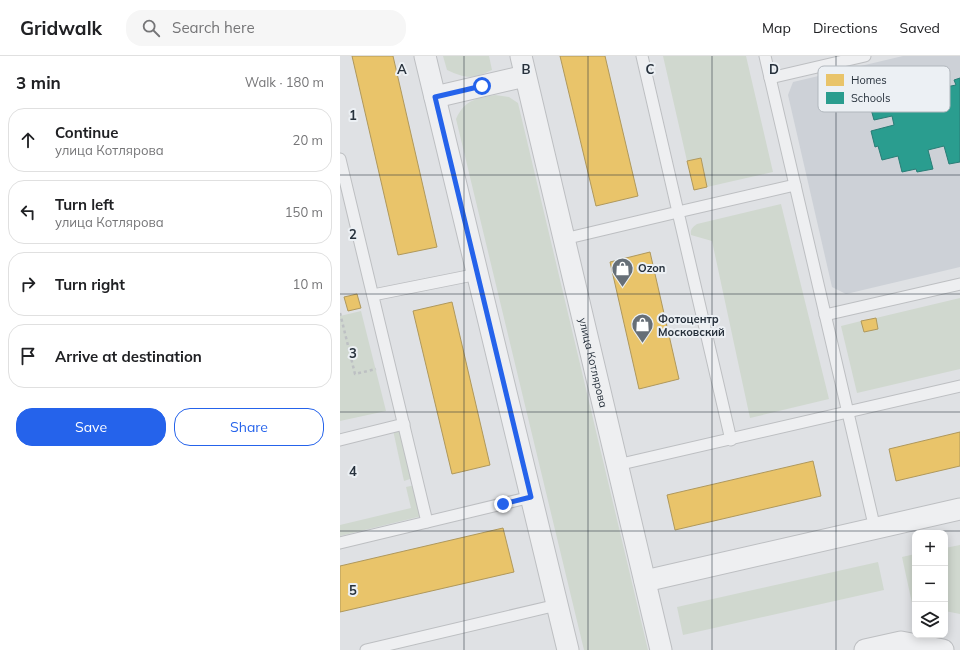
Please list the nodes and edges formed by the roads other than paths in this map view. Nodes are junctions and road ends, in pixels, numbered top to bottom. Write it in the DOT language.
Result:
graph roads {
  1 [pos="425,56"];
  2 [pos="521,56"];
  3 [pos="642,56"];
  4 [pos="765,56"];
  5 [pos="865,56"];
  6 [pos="822,66"];
  7 [pos="818,67"];
  8 [pos="525,76"];
  9 [pos="770,78"];
  10 [pos="435,97"];
  11 [pos="340,159"];
  12 [pos="795,185"];
  13 [pos="678,212"];
  14 [pos="564,239"];
  15 [pos="478,274"];
  16 [pos="960,284"];
  17 [pos="373,295"];
  18 [pos="825,315"];
  19 [pos="960,386"];
  20 [pos="848,412"];
  21 [pos="404,424"];
  22 [pos="340,440"];
  23 [pos="731,440"];
  24 [pos="617,465"];
  25 [pos="531,497"];
  26 [pos="960,509"];
  27 [pos="428,522"];
  28 [pos="875,529"];
  29 [pos="340,543"];
  30 [pos="645,581"];
  31 [pos="557,604"];
  32 [pos="901,646"];
  33 [pos="366,650"];
  34 [pos="568,650"];
  35 [pos="661,650"];
  36 [pos="865,650"];
  37 [pos="943,650"];
  1 -- 10 [label="street"];
  2 -- 8 [label="street, улица Котлярова"];
  3 -- 13 [label="lane"];
  4 -- 9 [label="lane"];
  5 -- 6 [label="lane"];
  7 -- 9 [label="lane"];
  8 -- 10 [label="street"];
  8 -- 14 [label="street, улица Котлярова"];
  9 -- 12 [label="lane"];
  10 -- 15 [label="street"];
  11 -- 17 [label="lane"];
  12 -- 13 [label="lane"];
  12 -- 18 [label="lane"];
  13 -- 14 [label="lane"];
  13 -- 23 [label="lane"];
  14 -- 24 [label="street, улица Котлярова"];
  15 -- 17 [label="lane"];
  15 -- 25 [label="street"];
  16 -- 18 [label="lane"];
  17 -- 21 [label="lane"];
  18 -- 20 [label="lane"];
  19 -- 20 [label="lane"];
  20 -- 23 [label="lane"];
  20 -- 28 [label="lane"];
  21 -- 22 [label="lane"];
  21 -- 27 [label="lane"];
  23 -- 24 [label="lane"];
  24 -- 30 [label="street, улица Котлярова"];
  25 -- 27 [label="lane"];
  25 -- 31 [label="street"];
  26 -- 28 [label="street"];
  27 -- 29 [label="lane"];
  28 -- 30 [label="street"];
  30 -- 35 [label="street, улица Котлярова"];
  31 -- 33 [label="lane"];
  31 -- 34 [label="street"];
  32 -- 36 [label="street"];
  32 -- 37 [label="street"];
}
